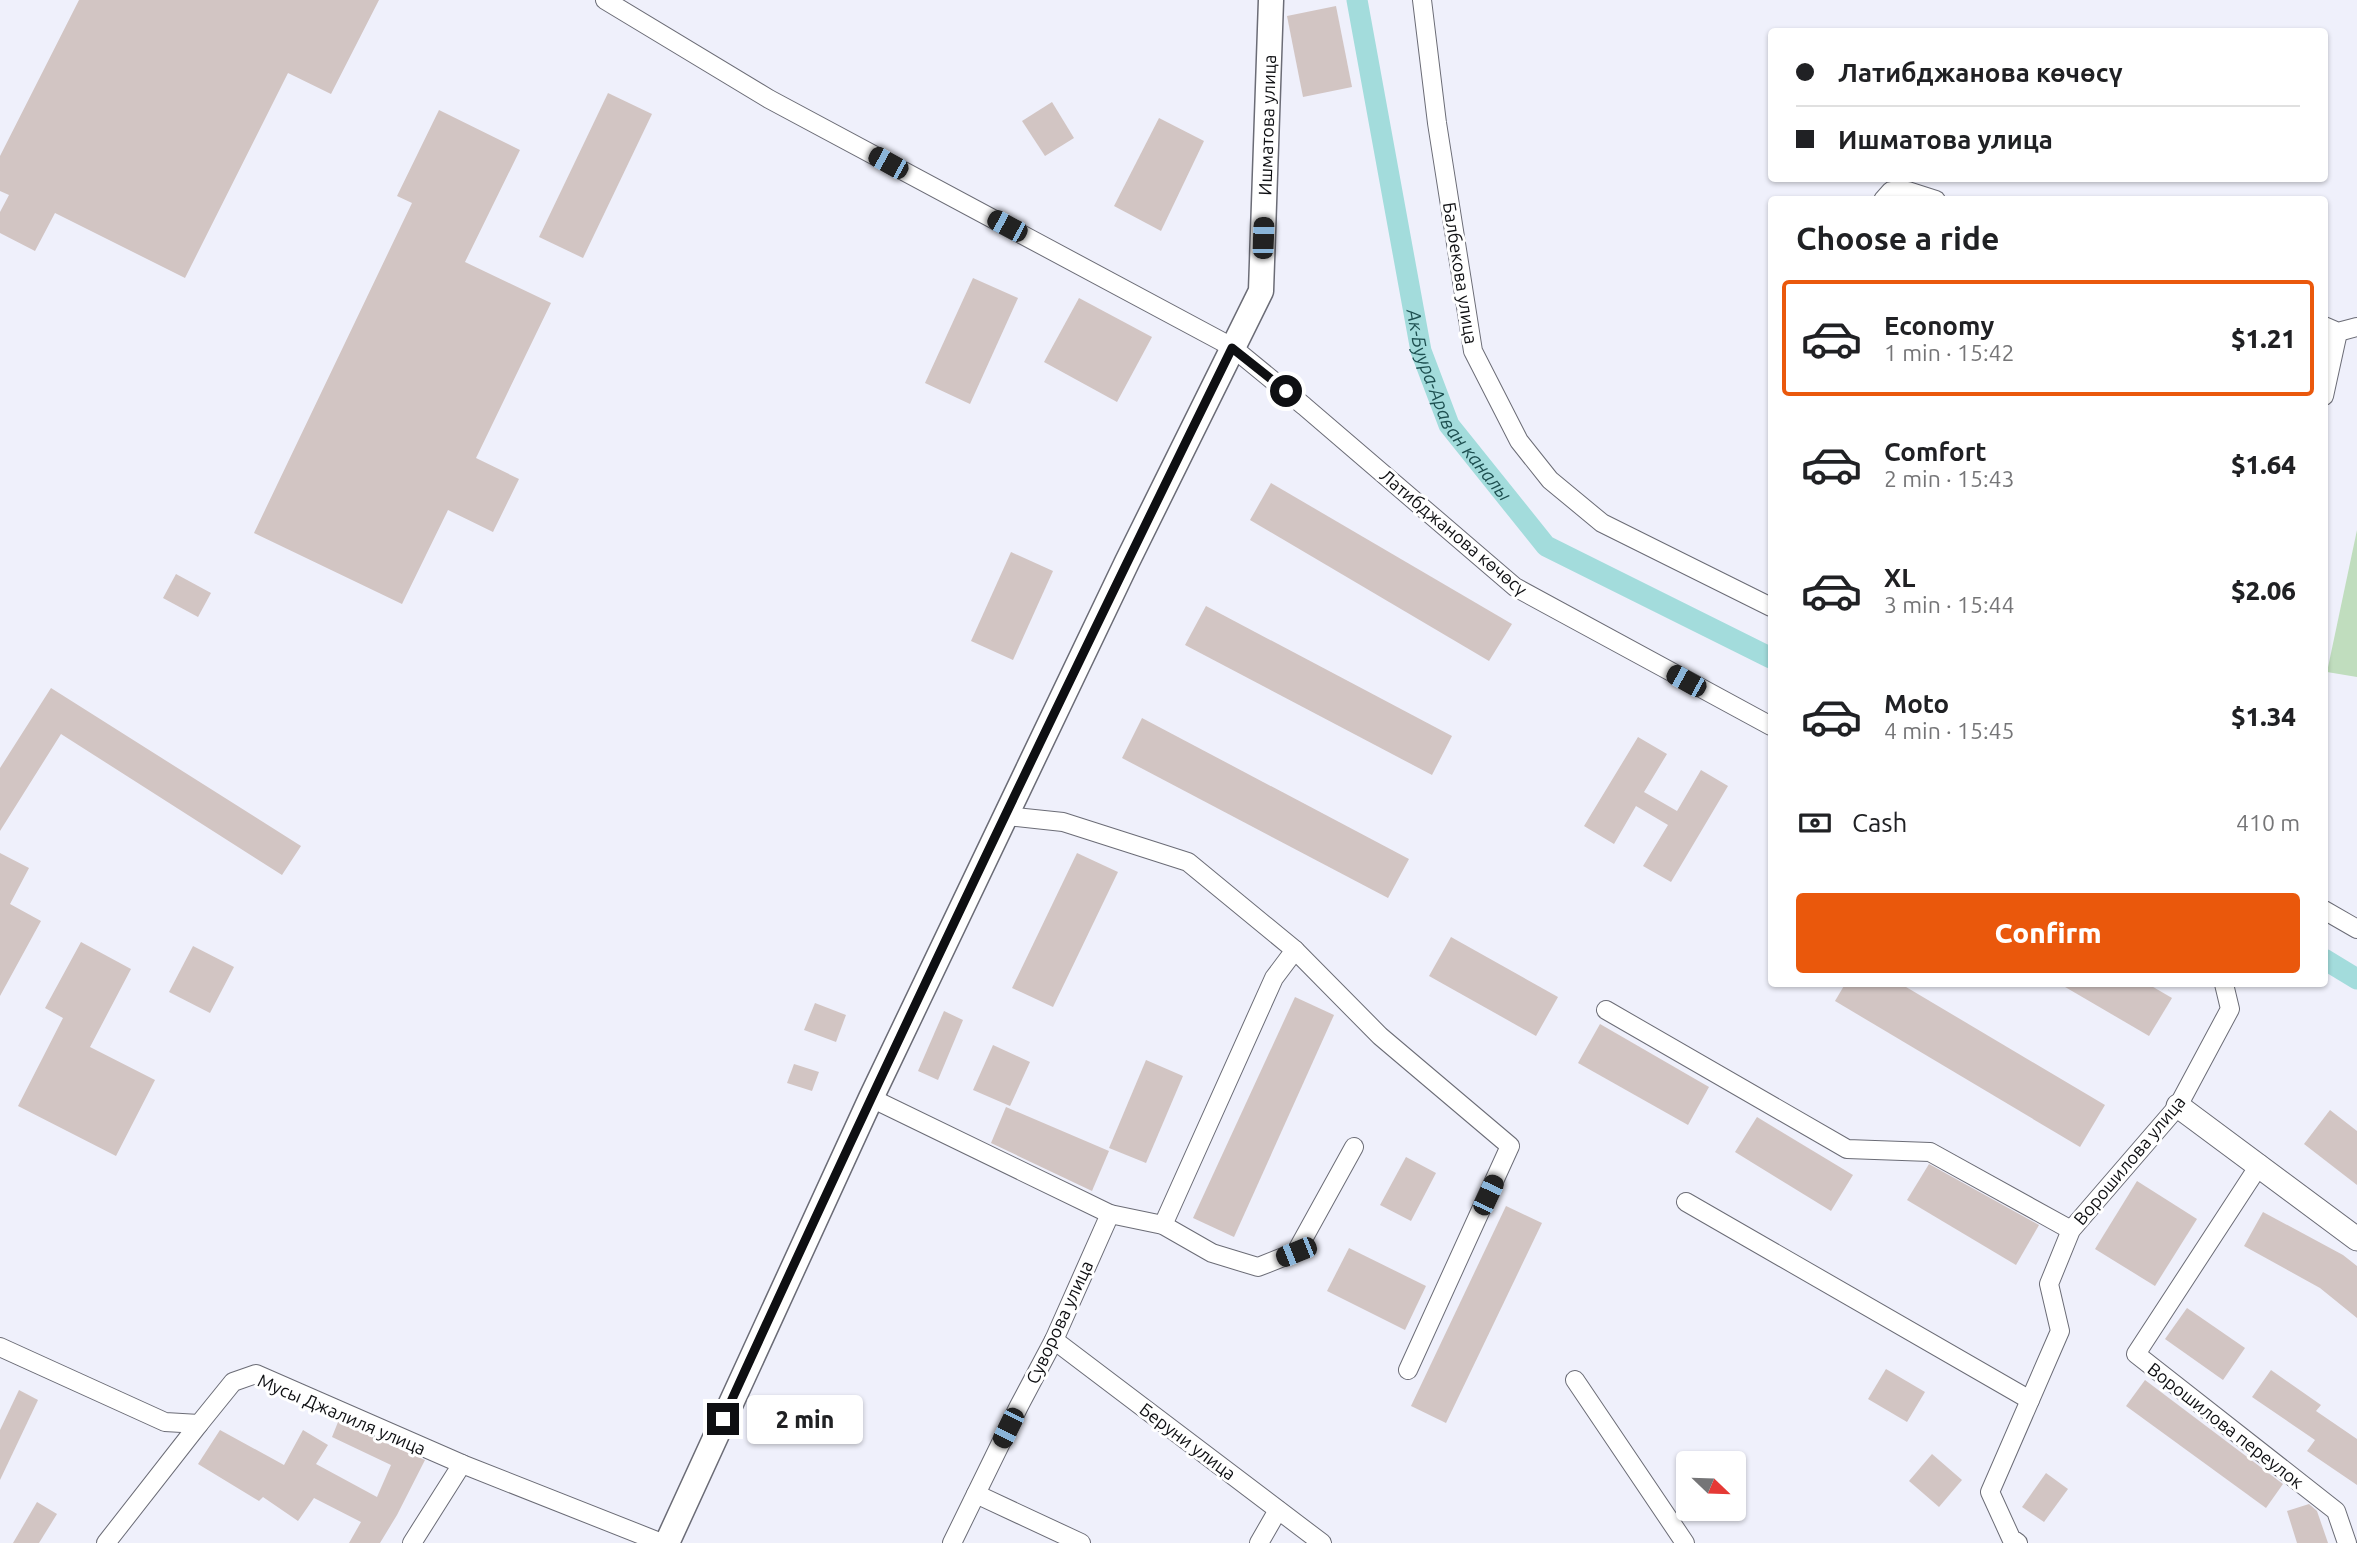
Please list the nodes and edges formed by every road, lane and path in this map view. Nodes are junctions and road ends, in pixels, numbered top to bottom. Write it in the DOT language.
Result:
graph roads {
  1 [pos="605,0"];
  2 [pos="1271,0"];
  3 [pos="1422,0"];
  4 [pos="1887,196"];
  5 [pos="1924,196"];
  6 [pos="2357,327"];
  7 [pos="2331,329"];
  8 [pos="1232,348"];
  9 [pos="2328,358"];
  10 [pos="1768,606"];
  11 [pos="1768,724"];
  12 [pos="1006,816"];
  13 [pos="2328,912"];
  14 [pos="2357,929"];
  15 [pos="1295,950"];
  16 [pos="2225,987"];
  17 [pos="1606,1010"];
  18 [pos="871,1098"];
  19 [pos="2178,1106"];
  20 [pos="1354,1147"];
  21 [pos="2260,1164"];
  22 [pos="1686,1202"];
  23 [pos="1110,1214"];
  24 [pos="1163,1225"];
  25 [pos="2071,1230"];
  26 [pos="2357,1239"];
  27 [pos="1054,1339"];
  28 [pos="0,1347"];
  29 [pos="1408,1370"];
  30 [pos="1575,1381"];
  31 [pos="2030,1400"];
  32 [pos="199,1424"];
  33 [pos="461,1464"];
  34 [pos="976,1494"];
  35 [pos="1278,1510"];
  36 [pos="106,1543"];
  37 [pos="412,1543"];
  38 [pos="664,1543"];
  39 [pos="952,1543"];
  40 [pos="1081,1543"];
  41 [pos="1259,1543"];
  42 [pos="1322,1543"];
  43 [pos="1685,1543"];
  44 [pos="2018,1543"];
  45 [pos="2347,1543"];
  1 -- 8 [label="street, Латибджанова көчөсү"];
  2 -- 8 [label="main road, Ишматова улица"];
  3 -- 10 [label="street, Балбекова улица"];
  4 -- 5 [label="street"];
  6 -- 7 [label="street"];
  7 -- 9 [label="street"];
  8 -- 11 [label="street, Латибджанова көчөсү"];
  8 -- 12 [label="main road, Ишматова улица"];
  12 -- 15 [label="street"];
  12 -- 18 [label="main road, Ишматова улица"];
  13 -- 14 [label="street"];
  15 -- 24 [label="street"];
  15 -- 29 [label="street"];
  16 -- 19 [label="street, Ворошилова улица"];
  17 -- 25 [label="street"];
  18 -- 23 [label="street"];
  18 -- 38 [label="main road, Ишматова улица"];
  19 -- 21 [label="street"];
  19 -- 25 [label="street, Ворошилова улица"];
  20 -- 24 [label="street"];
  21 -- 26 [label="street"];
  21 -- 45 [label="street, Ворошилова переулок"];
  22 -- 31 [label="street"];
  23 -- 24 [label="street"];
  23 -- 27 [label="street, Суворова улица"];
  25 -- 31 [label="street, Ворошилова улица"];
  27 -- 34 [label="street, Суворова улица"];
  27 -- 35 [label="street, Беруни улица"];
  28 -- 32 [label="street"];
  30 -- 43 [label="street"];
  31 -- 44 [label="street, Ворошилова улица"];
  32 -- 33 [label="street, Мусы Джалиля улица"];
  32 -- 36 [label="street, Мусы Джалиля улица"];
  33 -- 37 [label="street"];
  33 -- 38 [label="street, Мусы Джалиля улица"];
  34 -- 39 [label="street, Суворова улица"];
  34 -- 40 [label="street"];
  35 -- 41 [label="street"];
  35 -- 42 [label="street, Беруни улица"];
}
